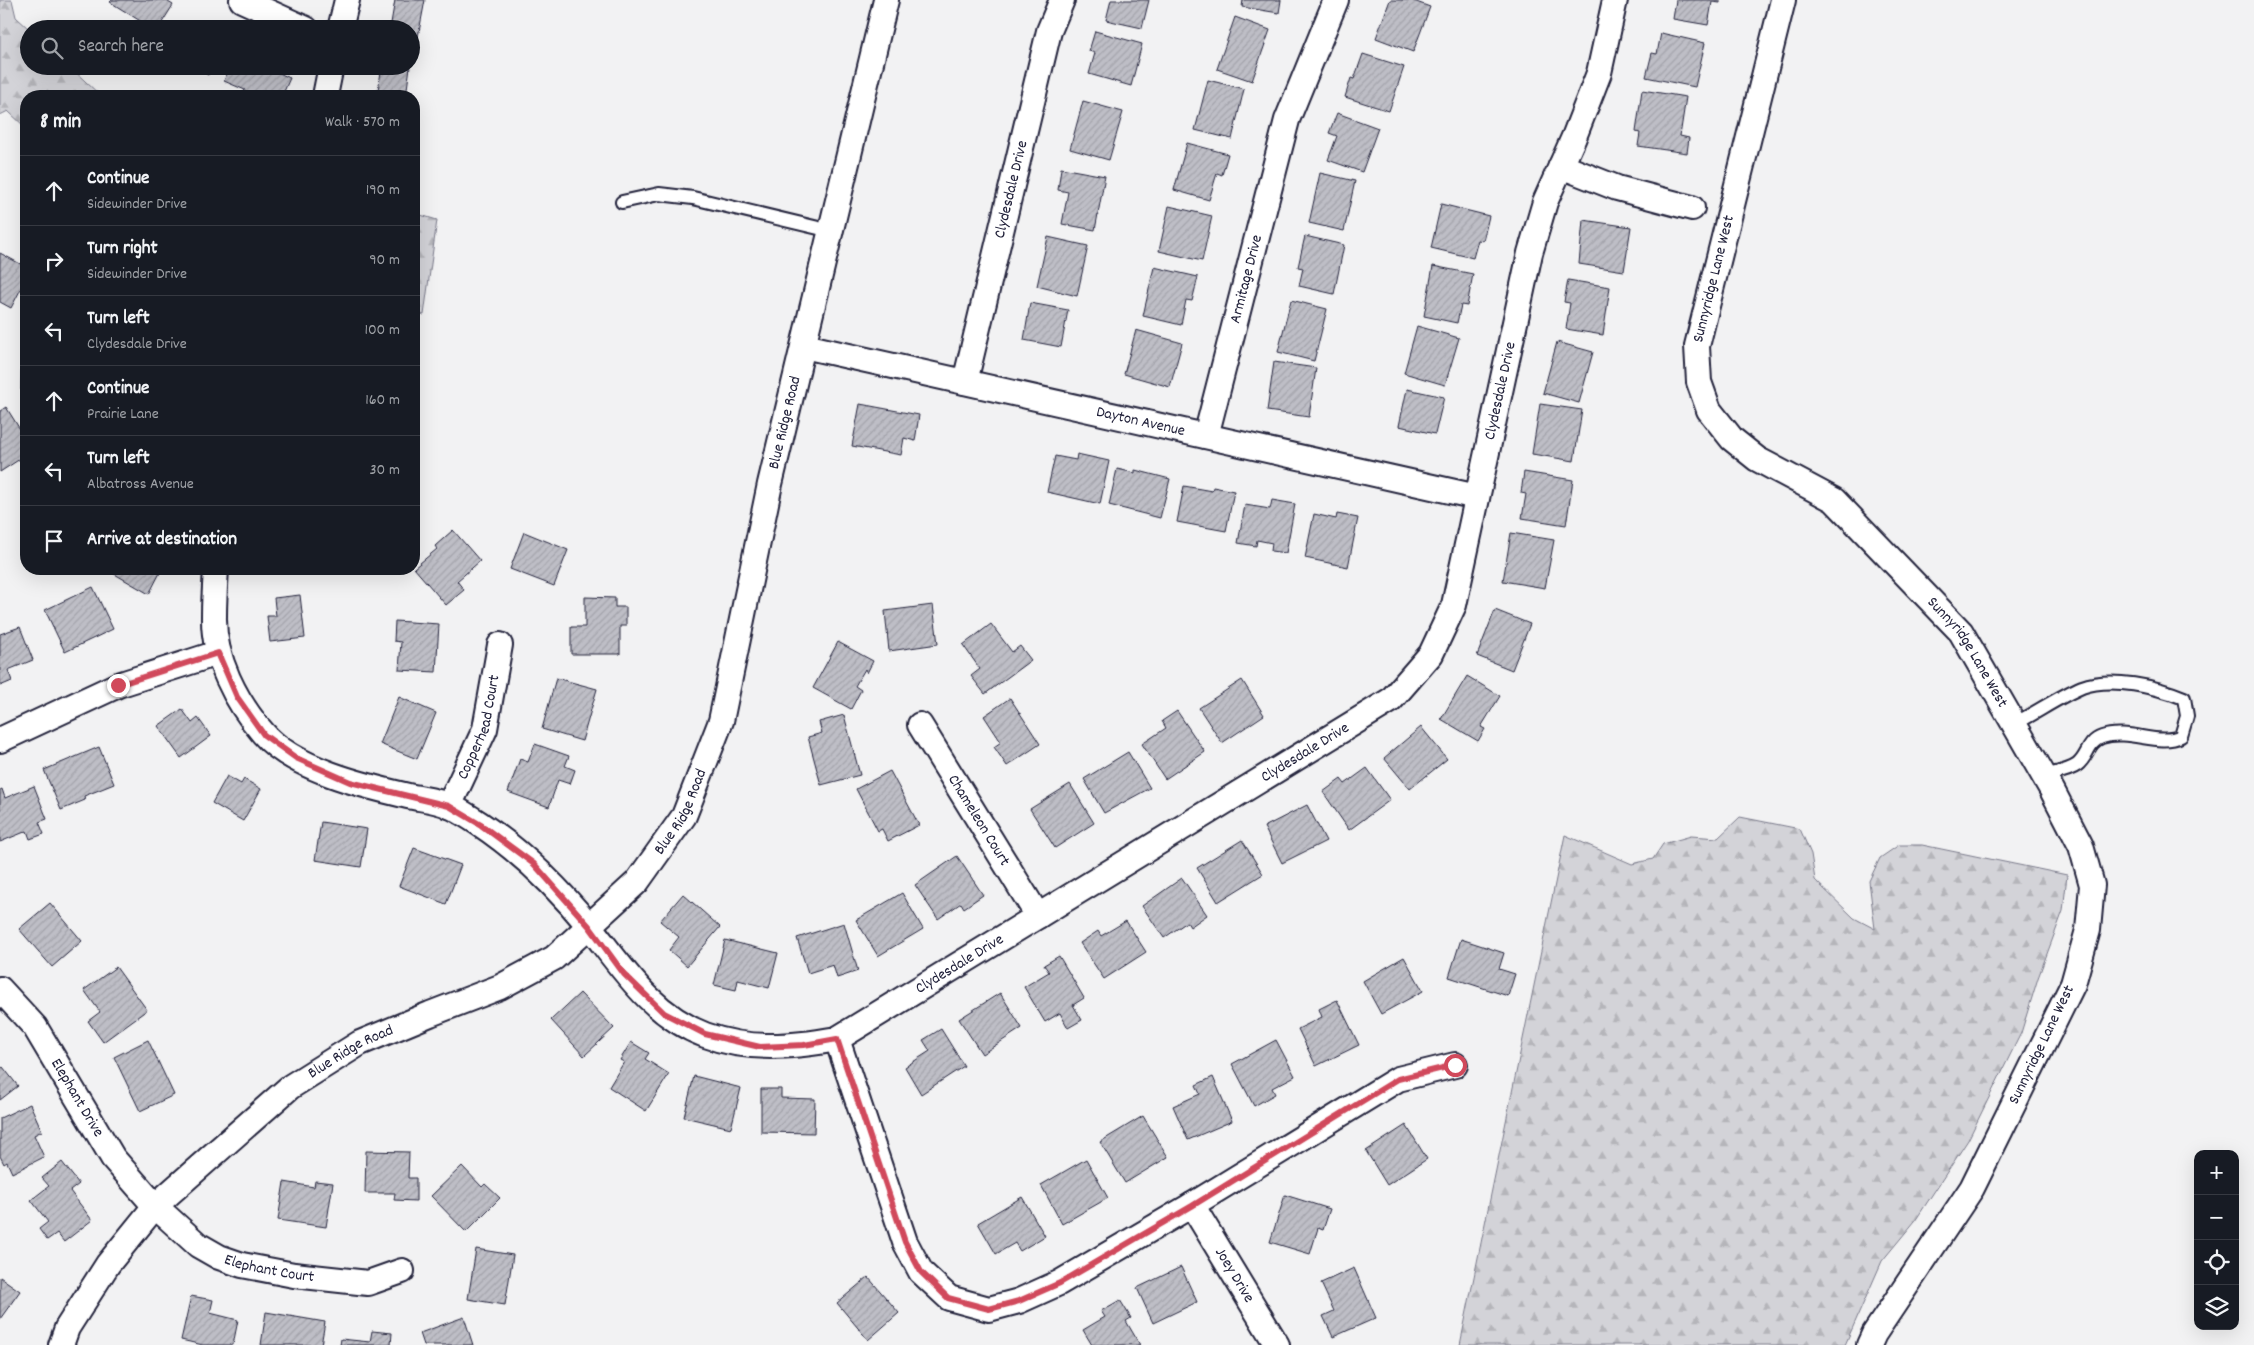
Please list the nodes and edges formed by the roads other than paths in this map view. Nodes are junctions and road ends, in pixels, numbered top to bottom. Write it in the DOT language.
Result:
graph roads {
  1 [pos="242,0"];
  2 [pos="347,0"];
  3 [pos="886,0"];
  4 [pos="1062,0"];
  5 [pos="1336,0"];
  6 [pos="1615,0"];
  7 [pos="1783,0"];
  8 [pos="286,20"];
  9 [pos="342,20"];
  10 [pos="329,75"];
  11 [pos="325,90"];
  12 [pos="1561,166"];
  13 [pos="622,202"];
  14 [pos="1692,208"];
  15 [pos="831,231"];
  16 [pos="804,346"];
  17 [pos="964,382"];
  18 [pos="1206,436"];
  19 [pos="1477,497"];
  20 [pos="216,575"];
  21 [pos="500,645"];
  22 [pos="218,653"];
  23 [pos="2014,724"];
  24 [pos="920,725"];
  25 [pos="0,740"];
  26 [pos="2044,776"];
  27 [pos="449,806"];
  28 [pos="1038,916"];
  29 [pos="589,926"];
  30 [pos="0,989"];
  31 [pos="837,1039"];
  32 [pos="1455,1065"];
  33 [pos="155,1206"];
  34 [pos="1192,1206"];
  35 [pos="402,1271"];
  36 [pos="61,1345"];
  37 [pos="1277,1345"];
  38 [pos="1869,1345"];
  1 -- 8 [label="street"];
  2 -- 9 [label="street"];
  3 -- 15 [label="street, Blue Ridge Road"];
  4 -- 17 [label="street, Clydesdale Drive"];
  5 -- 18 [label="street, Armitage Drive"];
  6 -- 12 [label="street, Clydesdale Drive"];
  7 -- 23 [label="street, Sunnyridge Lane West"];
  10 -- 11 [label="street"];
  12 -- 14 [label="street"];
  12 -- 19 [label="street, Clydesdale Drive"];
  13 -- 15 [label="lane"];
  15 -- 16 [label="street, Blue Ridge Road"];
  16 -- 17 [label="street, Dayton Avenue"];
  16 -- 29 [label="street, Blue Ridge Road"];
  17 -- 18 [label="street, Dayton Avenue"];
  18 -- 19 [label="street, Dayton Avenue"];
  19 -- 28 [label="street, Clydesdale Drive"];
  20 -- 22 [label="street, Clydesdale Drive"];
  21 -- 27 [label="street, Copperhead Court"];
  22 -- 25 [label="street"];
  22 -- 27 [label="street, Clydesdale Drive"];
  23 -- 26 [label="street, Sunnyridge Lane West"];
  23 -- 26 [label="lane"];
  24 -- 28 [label="street, Chameleon Court"];
  26 -- 38 [label="street, Sunnyridge Lane West"];
  27 -- 29 [label="street, Clydesdale Drive"];
  28 -- 31 [label="street, Clydesdale Drive"];
  29 -- 31 [label="street, Clydesdale Drive"];
  29 -- 33 [label="street, Blue Ridge Road"];
  30 -- 33 [label="street, Elephant Drive"];
  31 -- 34 [label="street"];
  32 -- 34 [label="street"];
  33 -- 35 [label="street, Elephant Court"];
  33 -- 36 [label="street, Blue Ridge Road"];
  34 -- 37 [label="street, Joey Drive"];
}
